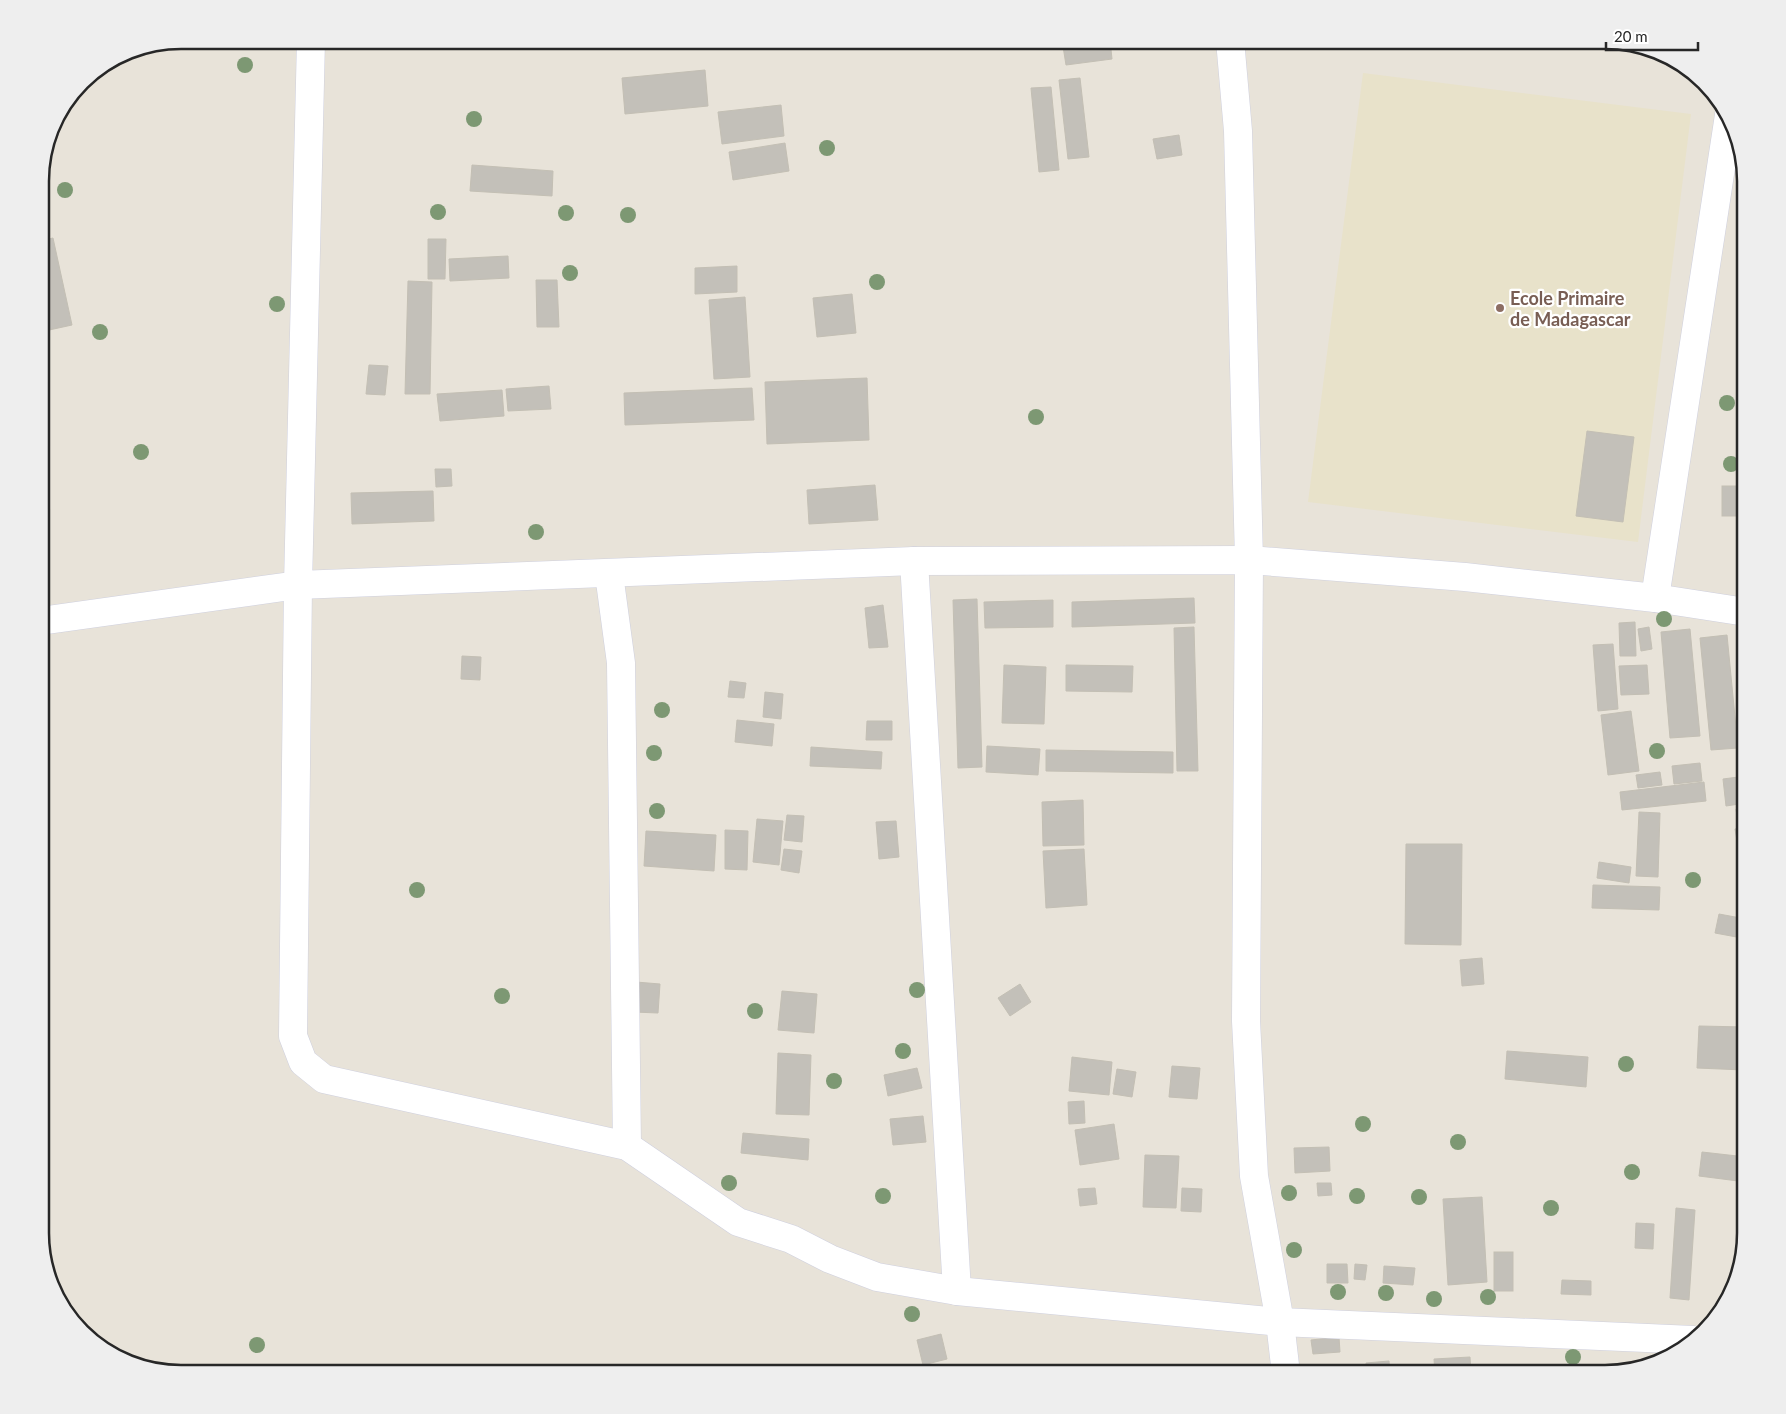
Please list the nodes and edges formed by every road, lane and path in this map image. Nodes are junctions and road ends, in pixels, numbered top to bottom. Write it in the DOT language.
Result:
graph roads {
  1 [pos="311,49"];
  2 [pos="1231,49"];
  3 [pos="1727,130"];
  4 [pos="1249,560"];
  5 [pos="914,561"];
  6 [pos="610,574"];
  7 [pos="298,585"];
  8 [pos="1655,598"];
  9 [pos="1737,611"];
  10 [pos="49,620"];
  11 [pos="627,1146"];
  12 [pos="957,1291"];
  13 [pos="1280,1322"];
  14 [pos="1684,1340"];
  15 [pos="1285,1365"];
  1 -- 7 [label="street"];
  2 -- 4 [label="street"];
  3 -- 8 [label="street"];
  4 -- 5 [label="street"];
  4 -- 8 [label="street"];
  4 -- 13 [label="street"];
  5 -- 6 [label="street"];
  5 -- 12 [label="street"];
  6 -- 7 [label="street"];
  6 -- 11 [label="street"];
  7 -- 10 [label="street"];
  7 -- 11 [label="street"];
  8 -- 9 [label="street"];
  11 -- 12 [label="street"];
  12 -- 13 [label="street"];
  13 -- 14 [label="street"];
  13 -- 15 [label="street"];
}
